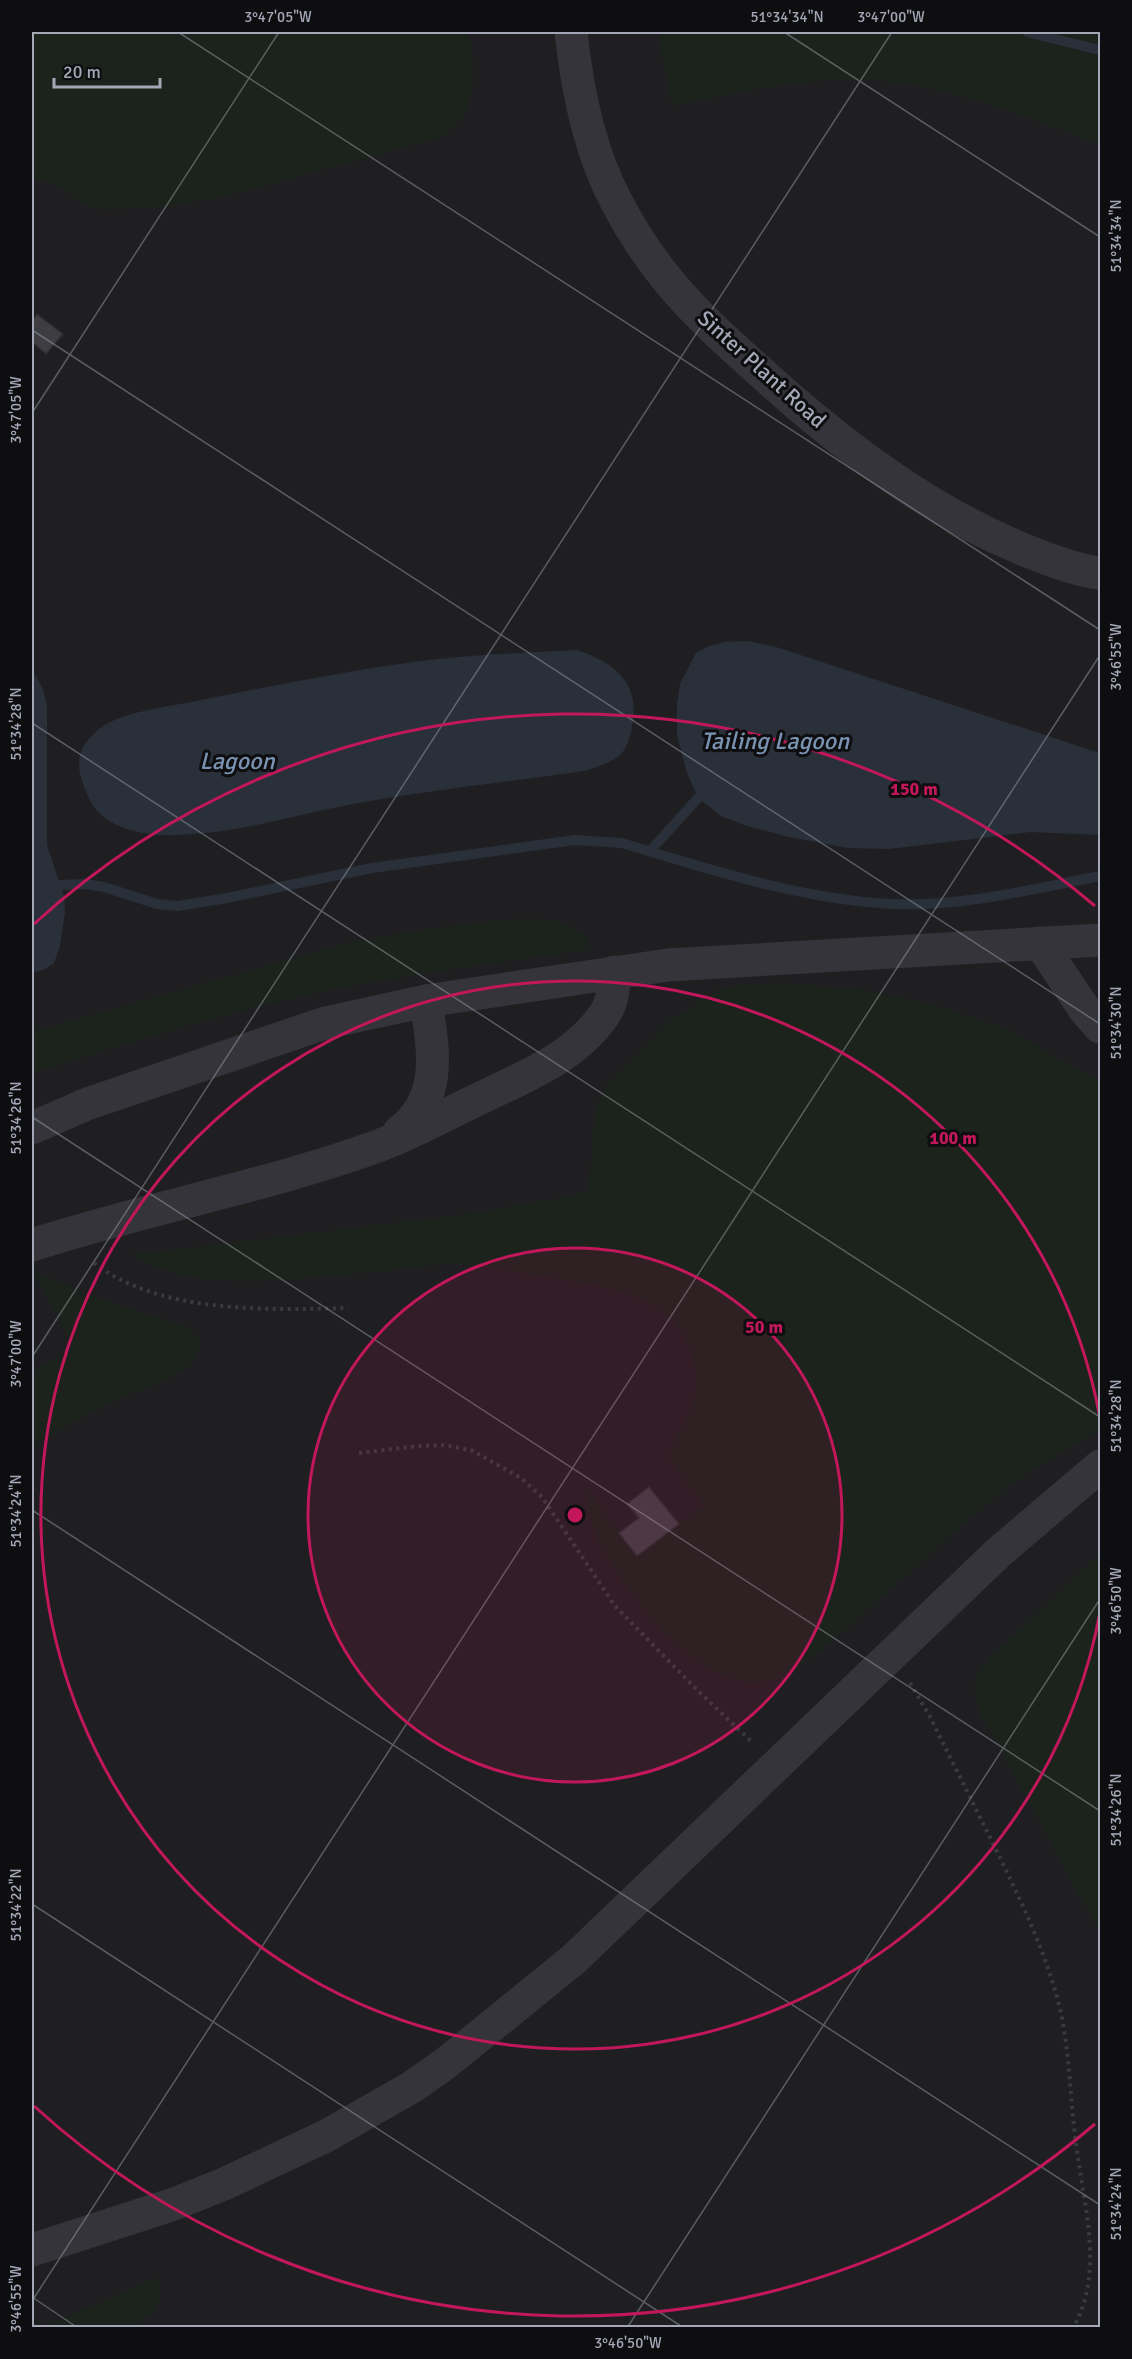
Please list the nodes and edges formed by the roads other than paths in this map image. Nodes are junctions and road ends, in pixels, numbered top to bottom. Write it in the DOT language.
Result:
graph roads {
  1 [pos="571,32"];
  2 [pos="1101,573"];
  3 [pos="1101,940"];
  4 [pos="1040,944"];
  5 [pos="614,972"];
  6 [pos="426,1001"];
  7 [pos="1101,1027"];
  8 [pos="32,1128"];
  9 [pos="380,1146"];
  10 [pos="32,1245"];
  11 [pos="1101,1466"];
  12 [pos="32,2250"];
  1 -- 2 [label="lane, Sinter Plant Road"];
  3 -- 4 [label="lane"];
  4 -- 5 [label="lane"];
  4 -- 7 [label="lane"];
  5 -- 6 [label="lane"];
  5 -- 9 [label="lane"];
  6 -- 8 [label="lane"];
  6 -- 9 [label="lane"];
  9 -- 10 [label="lane"];
  11 -- 12 [label="lane"];
}
